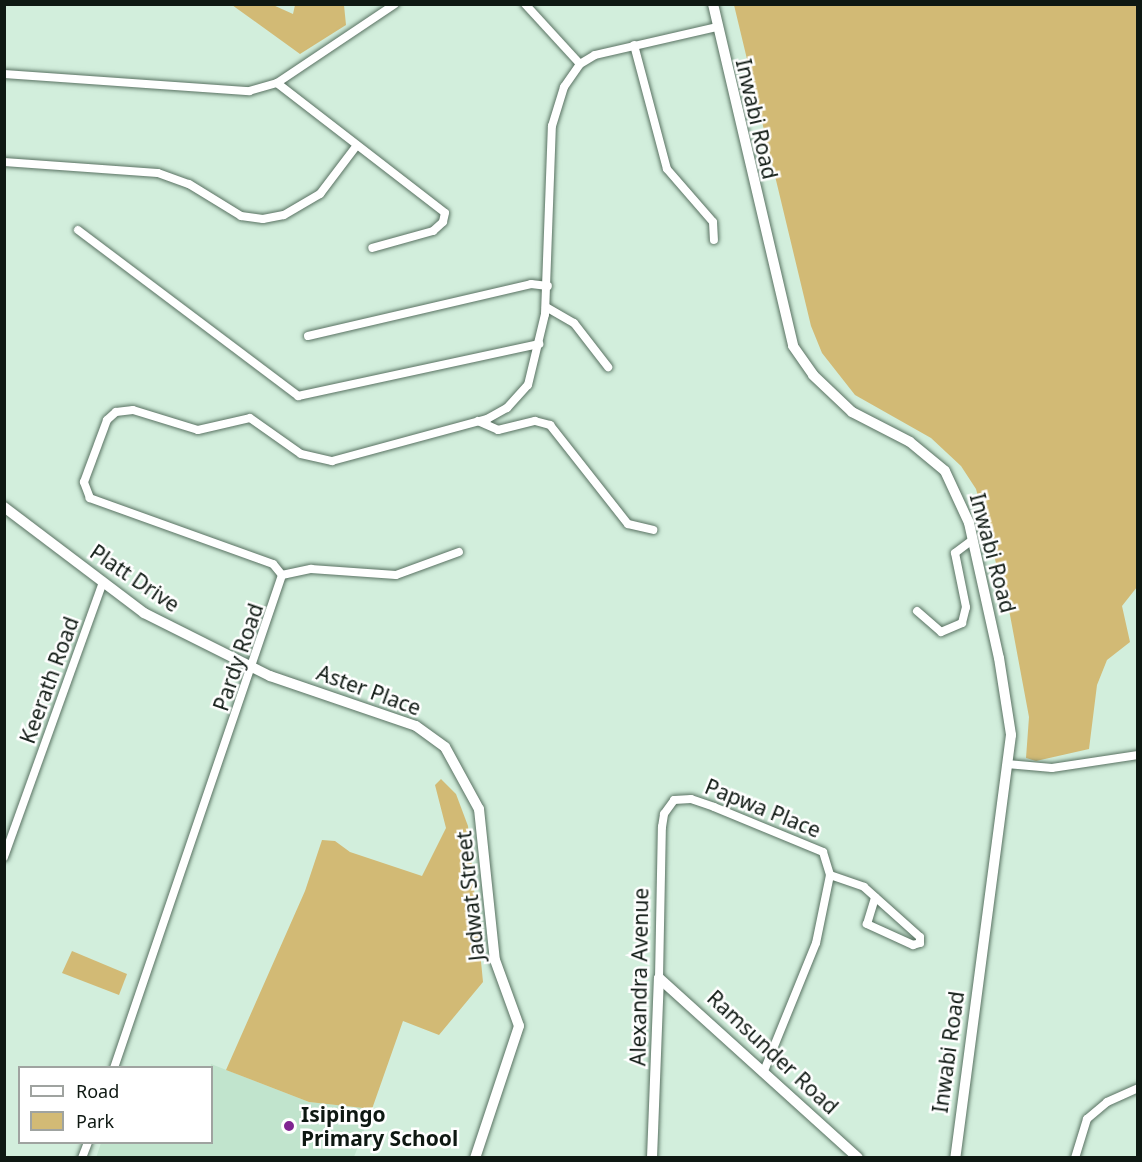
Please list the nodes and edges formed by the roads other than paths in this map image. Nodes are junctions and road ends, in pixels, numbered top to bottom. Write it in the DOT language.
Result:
graph roads {
  1 [pos="395,4"];
  2 [pos="525,4"];
  3 [pos="713,4"];
  4 [pos="717,27"];
  5 [pos="634,45"];
  6 [pos="580,64"];
  7 [pos="4,74"];
  8 [pos="277,82"];
  9 [pos="357,145"];
  10 [pos="4,162"];
  11 [pos="78,230"];
  12 [pos="714,240"];
  13 [pos="372,248"];
  14 [pos="548,286"];
  15 [pos="546,307"];
  16 [pos="308,336"];
  17 [pos="539,344"];
  18 [pos="608,367"];
  19 [pos="478,421"];
  20 [pos="4,507"];
  21 [pos="653,530"];
  22 [pos="972,540"];
  23 [pos="459,552"];
  24 [pos="282,574"];
  25 [pos="103,582"];
  26 [pos="917,611"];
  27 [pos="254,666"];
  28 [pos="1137,755"];
  29 [pos="1007,764"];
  30 [pos="458,768"];
  31 [pos="674,800"];
  32 [pos="4,858"];
  33 [pos="830,875"];
  34 [pos="875,897"];
  35 [pos="658,978"];
  36 [pos="115,1066"];
  37 [pos="764,1071"];
  38 [pos="1137,1088"];
  39 [pos="88,1144"];
  40 [pos="82,1158"];
  41 [pos="475,1158"];
  42 [pos="652,1158"];
  43 [pos="858,1158"];
  44 [pos="955,1158"];
  45 [pos="1075,1158"];
  1 -- 8 [label="street"];
  2 -- 6 [label="street"];
  3 -- 4 [label="street, Inwabi Road"];
  4 -- 5 [label="street"];
  4 -- 22 [label="street, Inwabi Road"];
  5 -- 6 [label="street"];
  5 -- 12 [label="street"];
  6 -- 14 [label="street"];
  7 -- 8 [label="street"];
  8 -- 9 [label="street"];
  9 -- 10 [label="street"];
  9 -- 13 [label="street"];
  11 -- 17 [label="street"];
  14 -- 15 [label="street"];
  14 -- 16 [label="street"];
  15 -- 17 [label="street"];
  15 -- 18 [label="street"];
  17 -- 19 [label="street"];
  19 -- 21 [label="street"];
  19 -- 24 [label="street"];
  20 -- 25 [label="street, Platt Drive"];
  22 -- 26 [label="street"];
  22 -- 29 [label="street, Inwabi Road"];
  23 -- 24 [label="street"];
  24 -- 27 [label="street, Pardy Road"];
  25 -- 27 [label="street, Platt Drive"];
  25 -- 32 [label="street, Keerath Road"];
  27 -- 30 [label="street, Aster Place"];
  27 -- 36 [label="street, Pardy Road"];
  28 -- 29 [label="street"];
  29 -- 44 [label="street, Inwabi Road"];
  30 -- 41 [label="street, Jadwat Street"];
  31 -- 33 [label="street, Papwa Place"];
  31 -- 35 [label="street, Alexandra Avenue"];
  33 -- 34 [label="street"];
  33 -- 37 [label="street"];
  34 -- 34 [label="street"];
  35 -- 37 [label="street, Ramsunder Road"];
  35 -- 42 [label="street, Alexandra Avenue"];
  37 -- 43 [label="street, Ramsunder Road"];
  38 -- 45 [label="street"];
  39 -- 40 [label="street"];
}
